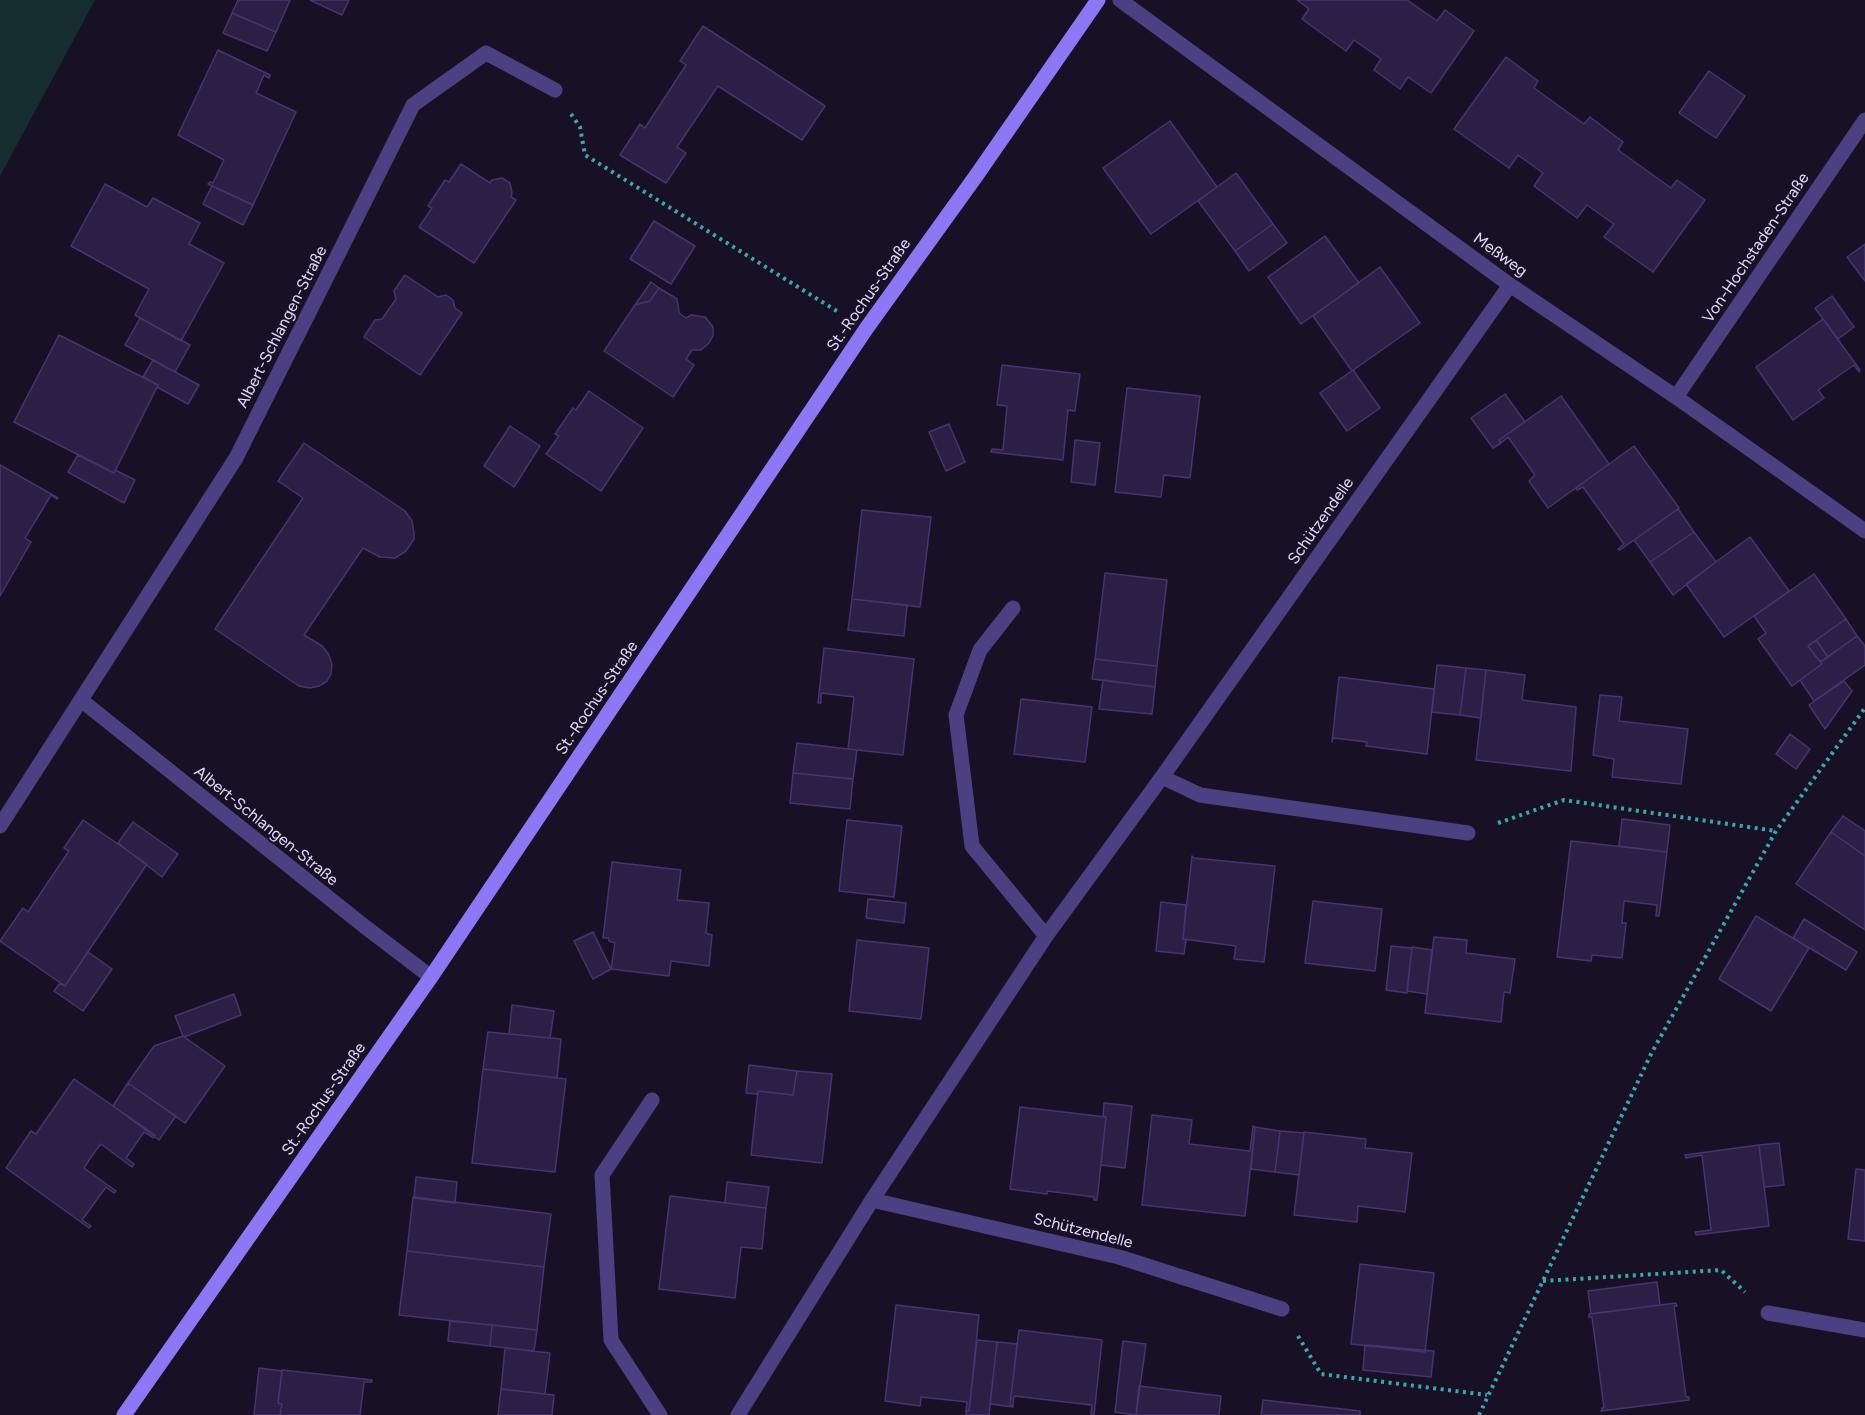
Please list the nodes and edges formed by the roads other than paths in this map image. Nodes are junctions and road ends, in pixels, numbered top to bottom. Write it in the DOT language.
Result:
graph roads {
  1 [pos="1098,0"];
  2 [pos="1120,0"];
  3 [pos="555,90"];
  4 [pos="1865,120"];
  5 [pos="1510,285"];
  6 [pos="1676,397"];
  7 [pos="1865,531"];
  8 [pos="1013,608"];
  9 [pos="81,700"];
  10 [pos="1162,777"];
  11 [pos="0,826"];
  12 [pos="1468,833"];
  13 [pos="1046,936"];
  14 [pos="431,977"];
  15 [pos="652,1100"];
  16 [pos="872,1200"];
  17 [pos="1282,1310"];
  18 [pos="1768,1313"];
  19 [pos="1865,1330"];
  20 [pos="124,1415"];
  21 [pos="660,1415"];
  22 [pos="738,1415"];
  1 -- 14 [label="street, St.-Rochus-Straße"];
  2 -- 5 [label="street, Meßweg"];
  3 -- 9 [label="street, Albert-Schlangen-Straße"];
  4 -- 6 [label="street, Von-Hochstaden-Straße"];
  5 -- 6 [label="street, Meßweg"];
  5 -- 10 [label="street, Schützendelle"];
  6 -- 7 [label="street, Meßweg"];
  8 -- 13 [label="street"];
  9 -- 11 [label="street, Albert-Schlangen-Straße"];
  9 -- 14 [label="street, Albert-Schlangen-Straße"];
  10 -- 12 [label="street"];
  10 -- 13 [label="street, Schützendelle"];
  13 -- 16 [label="street, Schützendelle"];
  14 -- 20 [label="street, St.-Rochus-Straße"];
  15 -- 21 [label="street"];
  16 -- 17 [label="street, Schützendelle"];
  16 -- 22 [label="street, Schützendelle"];
  18 -- 19 [label="street"];
}
